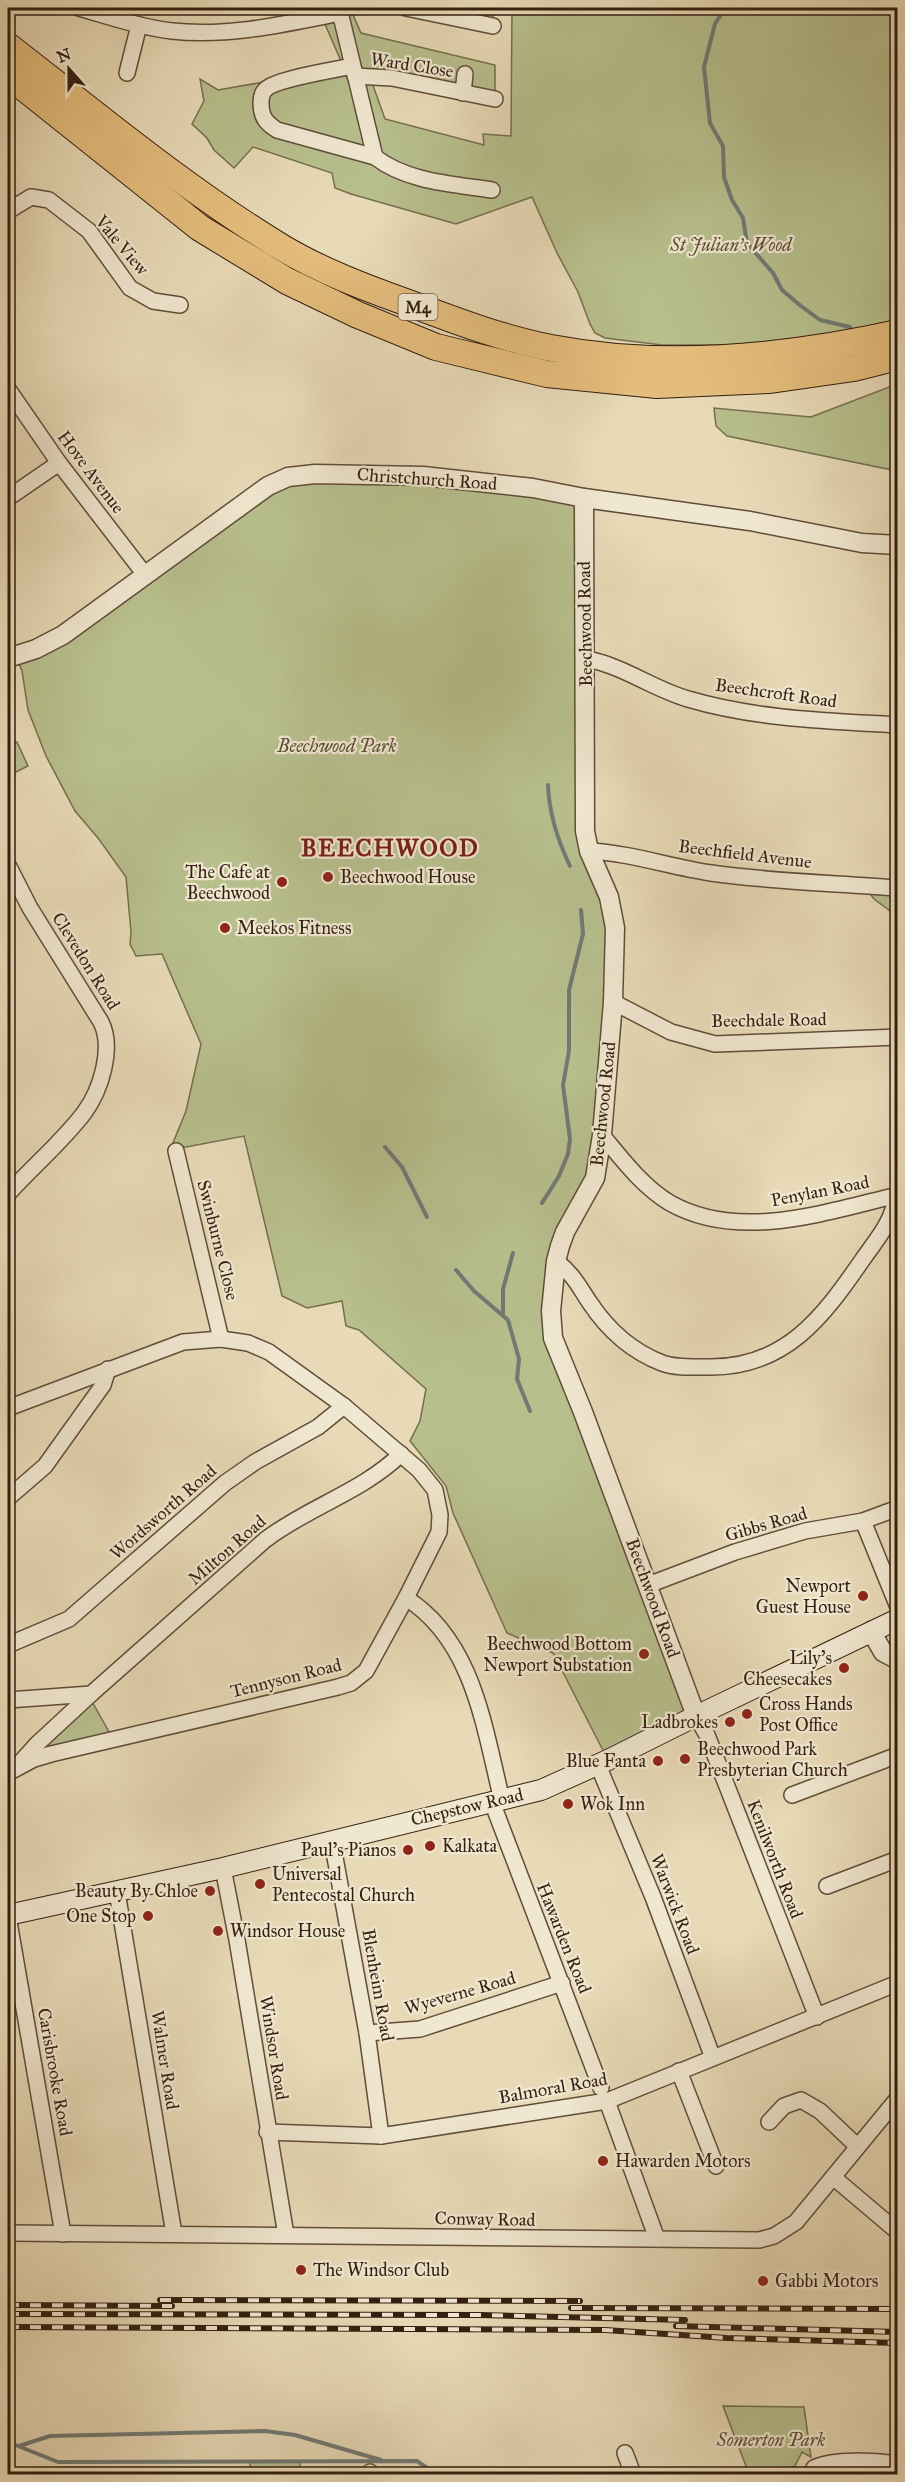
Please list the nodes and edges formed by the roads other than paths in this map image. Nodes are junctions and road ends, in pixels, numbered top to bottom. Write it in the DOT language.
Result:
graph roads {
  1 [pos="79,8"];
  2 [pos="406,8"];
  3 [pos="340,10"];
  4 [pos="426,10"];
  5 [pos="139,25"];
  6 [pos="494,26"];
  7 [pos="8,46"];
  8 [pos="354,71"];
  9 [pos="127,73"];
  10 [pos="465,74"];
  11 [pos="8,75"];
  12 [pos="463,93"];
  13 [pos="495,99"];
  14 [pos="375,157"];
  15 [pos="492,190"];
  16 [pos="8,212"];
  17 [pos="180,304"];
  18 [pos="897,333"];
  19 [pos="897,357"];
  20 [pos="8,389"];
  21 [pos="59,463"];
  22 [pos="8,498"];
  23 [pos="584,498"];
  24 [pos="897,545"];
  25 [pos="146,576"];
  26 [pos="8,658"];
  27 [pos="586,659"];
  28 [pos="897,725"];
  29 [pos="590,851"];
  30 [pos="8,865"];
  31 [pos="897,888"];
  32 [pos="613,1002"];
  33 [pos="897,1037"];
  34 [pos="602,1135"];
  35 [pos="176,1151"];
  36 [pos="8,1194"];
  37 [pos="897,1195"];
  38 [pos="556,1261"];
  39 [pos="221,1339"];
  40 [pos="108,1369"];
  41 [pos="344,1406"];
  42 [pos="8,1408"];
  43 [pos="401,1454"];
  44 [pos="8,1498"];
  45 [pos="897,1508"];
  46 [pos="863,1521"];
  47 [pos="648,1585"];
  48 [pos="406,1598"];
  49 [pos="897,1607"];
  50 [pos="897,1620"];
  51 [pos="871,1631"];
  52 [pos="8,1645"];
  53 [pos="897,1660"];
  54 [pos="92,1694"];
  55 [pos="8,1700"];
  56 [pos="696,1716"];
  57 [pos="897,1755"];
  58 [pos="598,1765"];
  59 [pos="13,1769"];
  60 [pos="792,1795"];
  61 [pos="497,1801"];
  62 [pos="332,1841"];
  63 [pos="897,1859"];
  64 [pos="223,1868"];
  65 [pos="827,1886"];
  66 [pos="117,1892"];
  67 [pos="8,1916"];
  68 [pos="562,1983"];
  69 [pos="897,1983"];
  70 [pos="817,2017"];
  71 [pos="368,2033"];
  72 [pos="713,2058"];
  73 [pos="679,2071"];
  74 [pos="604,2094"];
  75 [pos="897,2098"];
  76 [pos="769,2122"];
  77 [pos="267,2132"];
  78 [pos="381,2136"];
  79 [pos="857,2146"];
  80 [pos="716,2166"];
  81 [pos="832,2177"];
  82 [pos="897,2232"];
  83 [pos="8,2233"];
  84 [pos="63,2234"];
  85 [pos="174,2234"];
  86 [pos="286,2235"];
  87 [pos="657,2239"];
  88 [pos="625,2453"];
  89 [pos="897,2464"];
  90 [pos="633,2475"];
  91 [pos="811,2475"];
  1 -- 5 [label="street"];
  2 -- 4 [label="street"];
  3 -- 5 [label="street"];
  3 -- 8 [label="street"];
  4 -- 6 [label="street"];
  5 -- 9 [label="street"];
  7 -- 18 [label="highway, M4"];
  8 -- 12 [label="street, Ward Close"];
  8 -- 14 [label="street"];
  8 -- 14 [label="street, Ward Close"];
  10 -- 12 [label="street, Ward Close"];
  11 -- 19 [label="highway, M4"];
  12 -- 13 [label="street, Ward Close"];
  14 -- 15 [label="street"];
  16 -- 17 [label="street, Vale View"];
  20 -- 21 [label="street, Hove Avenue"];
  21 -- 22 [label="street"];
  21 -- 25 [label="street, Hove Avenue"];
  23 -- 24 [label="street, Christchurch Road"];
  23 -- 25 [label="street, Christchurch Road"];
  23 -- 27 [label="street, Beechwood Road"];
  25 -- 26 [label="street, Christchurch Road"];
  27 -- 28 [label="street, Beechcroft Road"];
  27 -- 29 [label="street, Beechwood Road"];
  29 -- 31 [label="street, Beechfield Avenue"];
  29 -- 32 [label="street, Beechwood Road"];
  30 -- 36 [label="street, Clevedon Road"];
  32 -- 33 [label="street, Beechdale Road"];
  32 -- 34 [label="street, Beechwood Road"];
  34 -- 37 [label="street, Penylan Road"];
  34 -- 38 [label="street, Beechwood Road"];
  35 -- 39 [label="street, Swinburne Close"];
  37 -- 38 [label="street"];
  38 -- 47 [label="street, Beechwood Road"];
  39 -- 40 [label="street, Tennyson Road"];
  39 -- 41 [label="street, Tennyson Road"];
  40 -- 42 [label="street, Tennyson Road"];
  40 -- 44 [label="street"];
  41 -- 43 [label="street, Tennyson Road"];
  41 -- 52 [label="street, Wordsworth Road"];
  43 -- 48 [label="street, Tennyson Road"];
  43 -- 54 [label="street, Milton Road"];
  45 -- 46 [label="street, Gibbs Road"];
  46 -- 47 [label="street, Gibbs Road"];
  46 -- 49 [label="street"];
  47 -- 56 [label="street, Beechwood Road"];
  48 -- 59 [label="street, Tennyson Road"];
  48 -- 61 [label="street, Hawarden Road"];
  50 -- 51 [label="main road, Chepstow Road"];
  51 -- 53 [label="street"];
  51 -- 56 [label="main road, Chepstow Road"];
  54 -- 55 [label="street"];
  54 -- 59 [label="street, Milton Road"];
  56 -- 58 [label="main road, Chepstow Road"];
  56 -- 70 [label="street, Kenilworth Road"];
  57 -- 60 [label="street"];
  58 -- 61 [label="main road, Chepstow Road"];
  58 -- 72 [label="street, Warwick Road"];
  61 -- 62 [label="main road, Chepstow Road"];
  61 -- 68 [label="street, Hawarden Road"];
  62 -- 64 [label="main road, Chepstow Road"];
  62 -- 71 [label="street, Blenheim Road"];
  63 -- 65 [label="street"];
  64 -- 66 [label="main road, Chepstow Road"];
  64 -- 77 [label="street, Windsor Road"];
  66 -- 67 [label="main road, Chepstow Road"];
  66 -- 85 [label="street, Walmer Road"];
  67 -- 84 [label="street, Carisbrooke Road"];
  68 -- 71 [label="street, Wyeverne Road"];
  68 -- 74 [label="street, Hawarden Road"];
  69 -- 70 [label="street, Balmoral Road"];
  70 -- 72 [label="street, Balmoral Road"];
  71 -- 78 [label="street, Blenheim Road"];
  72 -- 73 [label="street, Balmoral Road"];
  73 -- 74 [label="street, Balmoral Road"];
  73 -- 80 [label="street"];
  74 -- 78 [label="street, Balmoral Road"];
  74 -- 87 [label="street, Hawarden Road"];
  75 -- 79 [label="street, Conway Road"];
  76 -- 79 [label="street"];
  77 -- 78 [label="street, Balmoral Road"];
  77 -- 86 [label="street, Windsor Road"];
  79 -- 81 [label="street, Conway Road"];
  81 -- 82 [label="street"];
  81 -- 87 [label="street, Conway Road"];
  83 -- 84 [label="street, Conway Road"];
  84 -- 85 [label="street, Conway Road"];
  85 -- 86 [label="street, Conway Road"];
  86 -- 87 [label="street, Conway Road"];
  88 -- 90 [label="street"];
  89 -- 91 [label="street"];
}
